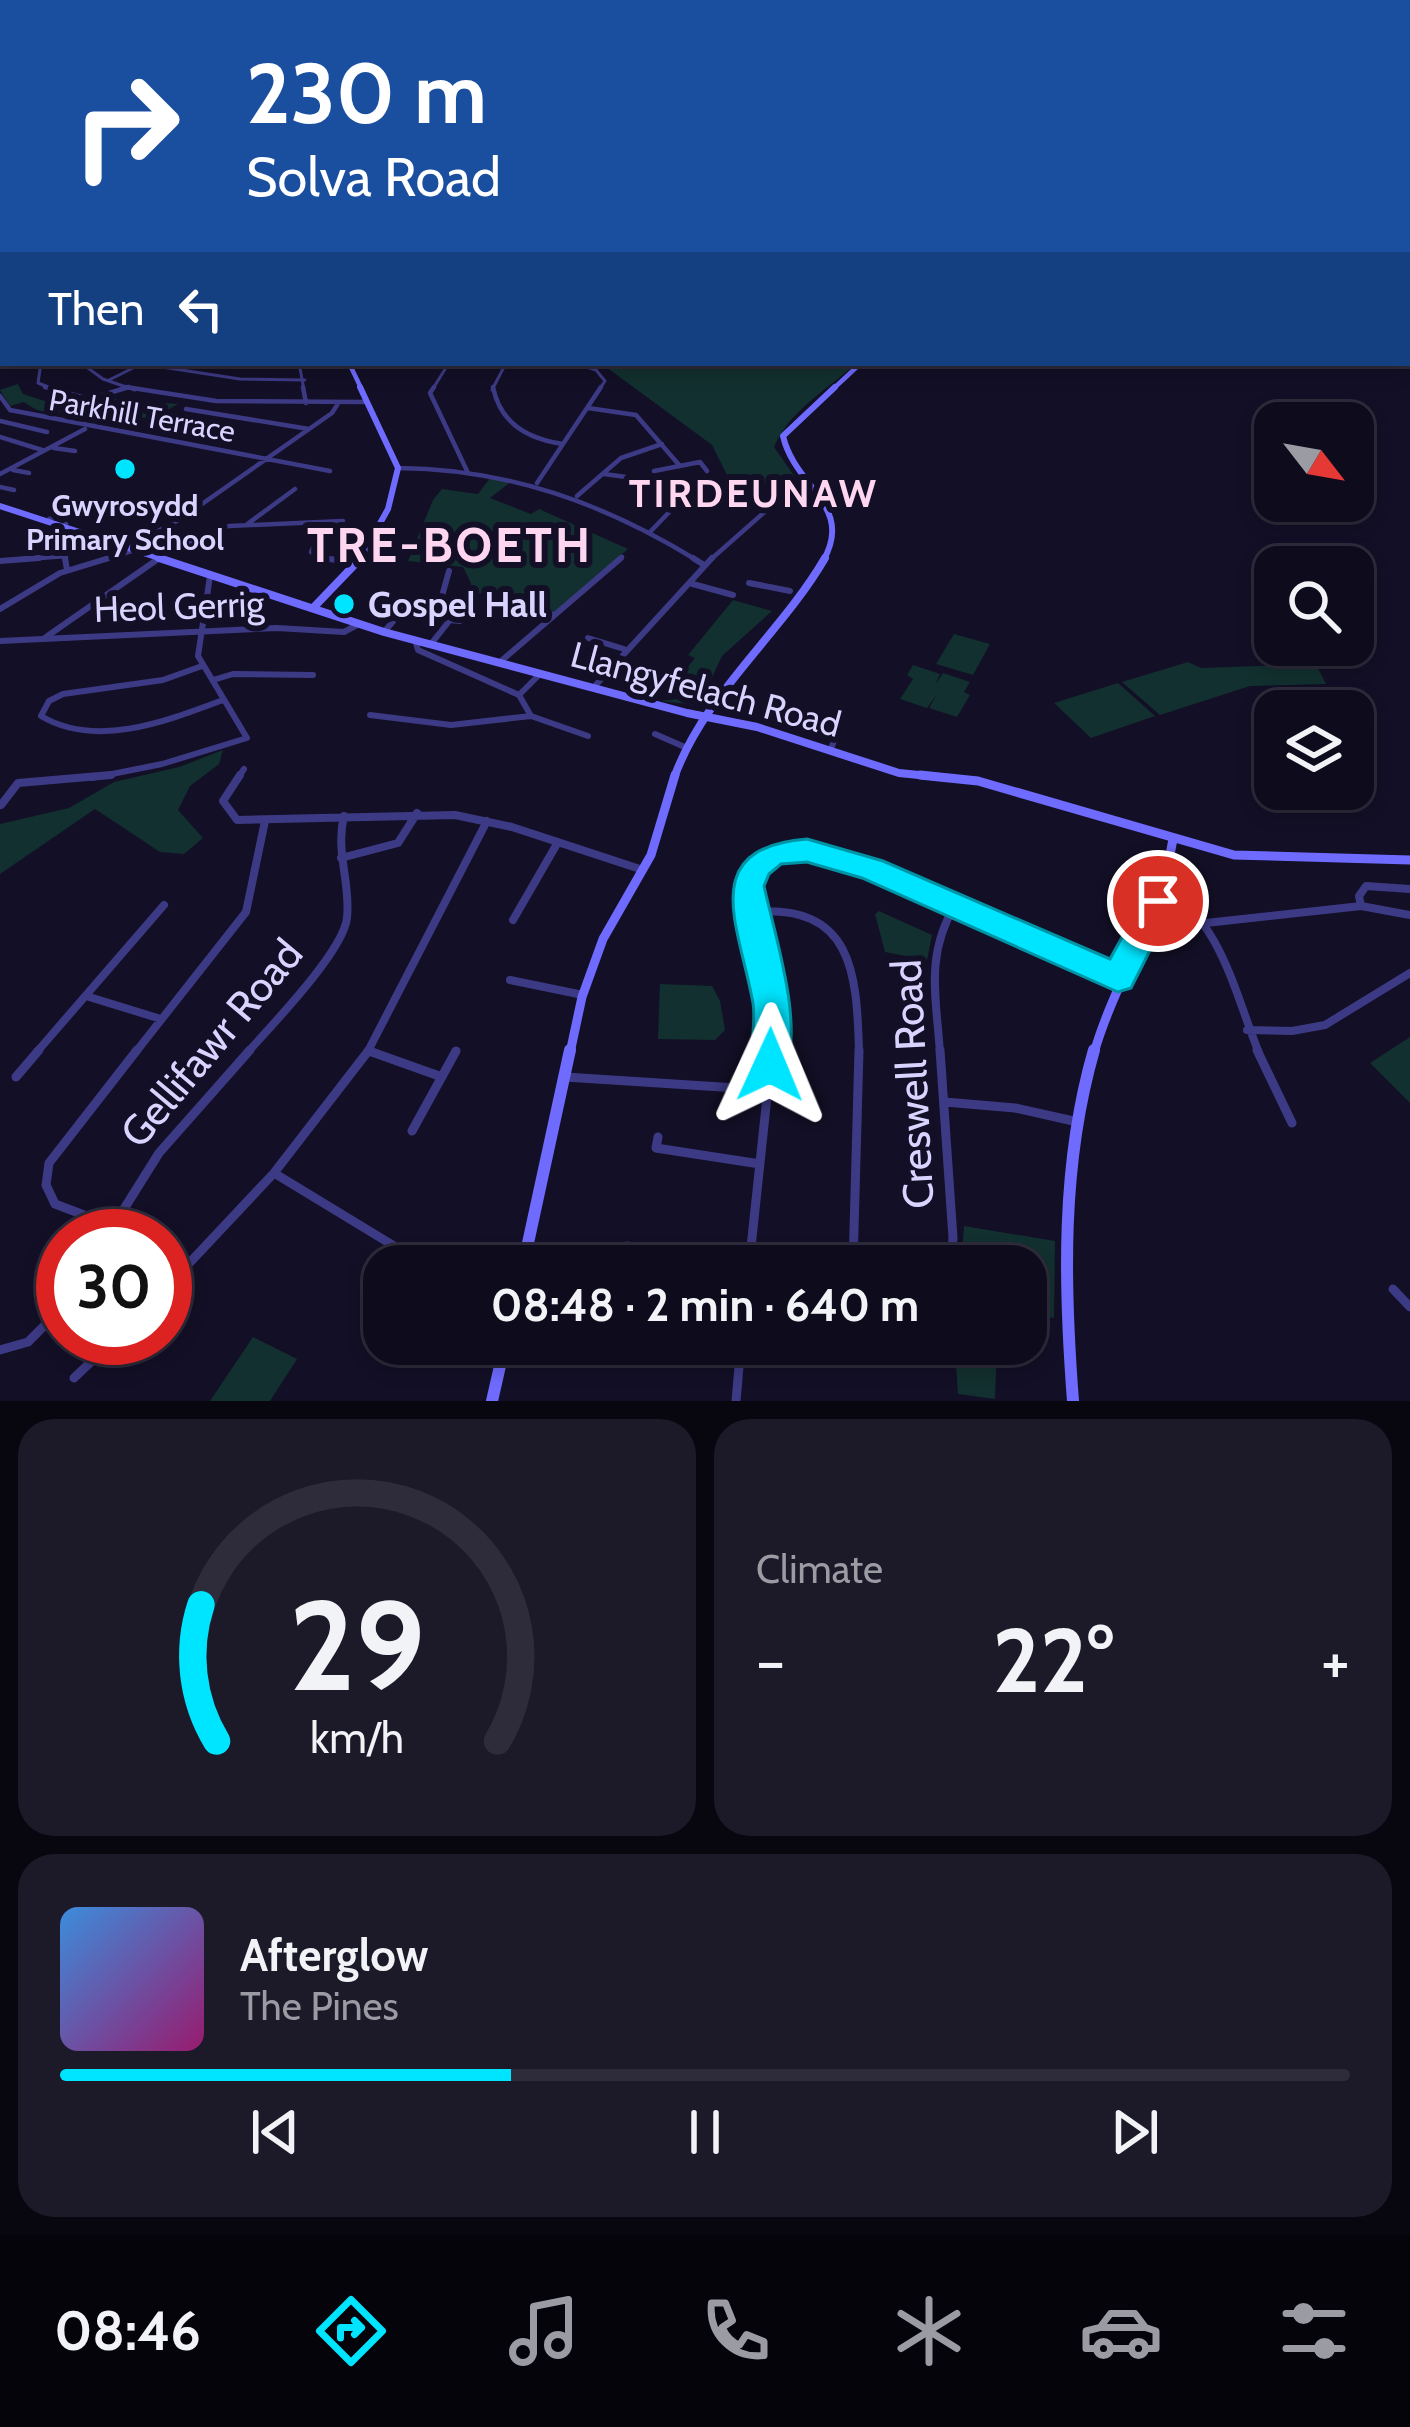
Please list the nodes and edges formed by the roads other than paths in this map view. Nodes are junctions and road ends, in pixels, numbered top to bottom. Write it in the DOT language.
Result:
graph roads {
  1 [pos="41,366"];
  2 [pos="85,366"];
  3 [pos="117,366"];
  4 [pos="137,366"];
  5 [pos="161,366"];
  6 [pos="300,366"];
  7 [pos="351,366"];
  8 [pos="447,366"];
  9 [pos="504,366"];
  10 [pos="583,366"];
  11 [pos="858,366"];
  12 [pos="126,371"];
  13 [pos="304,380"];
  14 [pos="107,381"];
  15 [pos="129,387"];
  16 [pos="0,396"];
  17 [pos="366,402"];
  18 [pos="306,403"];
  19 [pos="339,403"];
  20 [pos="587,408"];
  21 [pos="186,409"];
  22 [pos="6,416"];
  23 [pos="88,428"];
  24 [pos="309,429"];
  25 [pos="47,432"];
  26 [pos="0,437"];
  27 [pos="563,444"];
  28 [pos="662,444"];
  29 [pos="47,449"];
  30 [pos="75,451"];
  31 [pos="267,459"];
  32 [pos="680,466"];
  33 [pos="398,468"];
  34 [pos="9,469"];
  35 [pos="0,470"];
  36 [pos="330,470"];
  37 [pos="707,470"];
  38 [pos="654,471"];
  39 [pos="29,473"];
  40 [pos="468,473"];
  41 [pos="604,474"];
  42 [pos="626,477"];
  43 [pos="802,479"];
  44 [pos="537,483"];
  45 [pos="0,487"];
  46 [pos="13,488"];
  47 [pos="295,489"];
  48 [pos="577,496"];
  49 [pos="100,499"];
  50 [pos="678,503"];
  51 [pos="0,506"];
  52 [pos="49,519"];
  53 [pos="343,521"];
  54 [pos="325,522"];
  55 [pos="66,524"];
  56 [pos="246,524"];
  57 [pos="650,532"];
  58 [pos="134,547"];
  59 [pos="66,556"];
  60 [pos="159,556"];
  61 [pos="622,557"];
  62 [pos="0,562"];
  63 [pos="358,563"];
  64 [pos="704,565"];
  65 [pos="67,570"];
  66 [pos="449,571"];
  67 [pos="213,574"];
  68 [pos="689,583"];
  69 [pos="749,583"];
  70 [pos="790,591"];
  71 [pos="734,595"];
  72 [pos="494,597"];
  73 [pos="314,607"];
  74 [pos="0,609"];
  75 [pos="469,613"];
  76 [pos="554,615"];
  77 [pos="359,624"];
  78 [pos="201,631"];
  79 [pos="384,632"];
  80 [pos="588,638"];
  81 [pos="43,639"];
  82 [pos="416,640"];
  83 [pos="0,641"];
  84 [pos="431,644"];
  85 [pos="624,649"];
  86 [pos="500,662"];
  87 [pos="202,666"];
  88 [pos="541,673"];
  89 [pos="313,675"];
  90 [pos="213,680"];
  91 [pos="594,687"];
  92 [pos="519,695"];
  93 [pos="224,699"];
  94 [pos="370,715"];
  95 [pos="530,716"];
  96 [pos="708,717"];
  97 [pos="823,731"];
  98 [pos="655,734"];
  99 [pos="588,736"];
  100 [pos="831,748"];
  101 [pos="690,749"];
  102 [pos="244,769"];
  103 [pos="2,805"];
  104 [pos="417,813"];
  105 [pos="344,816"];
  106 [pos="265,821"];
  107 [pos="487,821"];
  108 [pos="1173,839"];
  109 [pos="558,842"];
  110 [pos="339,859"];
  111 [pos="1410,860"];
  112 [pos="644,870"];
  113 [pos="1164,889"];
  114 [pos="1410,889"];
  115 [pos="956,903"];
  116 [pos="164,905"];
  117 [pos="1361,906"];
  118 [pos="753,912"];
  119 [pos="1410,914"];
  120 [pos="513,920"];
  121 [pos="1206,923"];
  122 [pos="1410,974"];
  123 [pos="1118,978"];
  124 [pos="510,980"];
  125 [pos="583,995"];
  126 [pos="86,996"];
  127 [pos="161,1019"];
  128 [pos="1247,1030"];
  129 [pos="369,1051"];
  130 [pos="456,1051"];
  131 [pos="16,1077"];
  132 [pos="442,1077"];
  133 [pos="566,1078"];
  134 [pos="768,1090"];
  135 [pos="944,1102"];
  136 [pos="1078,1123"];
  137 [pos="1292,1123"];
  138 [pos="412,1131"];
  139 [pos="658,1137"];
  140 [pos="760,1164"];
  141 [pos="274,1173"];
  142 [pos="65,1209"];
  143 [pos="124,1209"];
  144 [pos="392,1245"];
  145 [pos="528,1245"];
  146 [pos="751,1245"];
  147 [pos="854,1245"];
  148 [pos="952,1245"];
  149 [pos="192,1260"];
  150 [pos="1393,1289"];
  151 [pos="1410,1307"];
  152 [pos="36,1337"];
  153 [pos="0,1350"];
  154 [pos="88,1365"];
  155 [pos="500,1365"];
  156 [pos="739,1365"];
  157 [pos="74,1378"];
  158 [pos="492,1401"];
  159 [pos="736,1401"];
  160 [pos="1073,1401"];
  1 -- 15 [label="street"];
  2 -- 14 [label="street"];
  3 -- 12 [label="street"];
  4 -- 12 [label="street"];
  5 -- 13 [label="street"];
  6 -- 13 [label="street"];
  7 -- 17 [label="street"];
  8 -- 40 [label="street"];
  9 -- 27 [label="street"];
  10 -- 20 [label="street"];
  11 -- 43 [label="street"];
  12 -- 14 [label="street"];
  13 -- 18 [label="street"];
  14 -- 15 [label="street"];
  15 -- 18 [label="street"];
  16 -- 22 [label="street"];
  17 -- 19 [label="street"];
  17 -- 33 [label="street"];
  18 -- 19 [label="street"];
  19 -- 24 [label="street"];
  20 -- 27 [label="street"];
  20 -- 28 [label="street"];
  21 -- 24 [label="street"];
  22 -- 23 [label="street, Parkhill Terrace"];
  22 -- 25 [label="street"];
  23 -- 29 [label="street"];
  23 -- 31 [label="street, Parkhill Terrace"];
  24 -- 31 [label="street"];
  26 -- 29 [label="street"];
  27 -- 44 [label="street"];
  28 -- 32 [label="street"];
  28 -- 41 [label="street"];
  29 -- 30 [label="street"];
  29 -- 34 [label="street"];
  31 -- 36 [label="street, Parkhill Terrace"];
  31 -- 58 [label="street"];
  32 -- 37 [label="street"];
  32 -- 38 [label="street"];
  33 -- 40 [label="street"];
  33 -- 63 [label="street"];
  34 -- 35 [label="street"];
  34 -- 39 [label="street"];
  40 -- 44 [label="street"];
  41 -- 42 [label="street"];
  41 -- 48 [label="street"];
  43 -- 64 [label="street"];
  43 -- 96 [label="street"];
  44 -- 48 [label="street"];
  45 -- 46 [label="street"];
  47 -- 56 [label="street"];
  48 -- 57 [label="street"];
  49 -- 52 [label="street"];
  50 -- 57 [label="street"];
  51 -- 52 [label="street, Llangyfelach Road"];
  52 -- 55 [label="street, Llangyfelach Road"];
  53 -- 54 [label="street"];
  54 -- 56 [label="street"];
  54 -- 63 [label="street"];
  55 -- 58 [label="street, Llangyfelach Road"];
  55 -- 59 [label="street"];
  56 -- 60 [label="street"];
  57 -- 64 [label="street"];
  58 -- 60 [label="street, Llangyfelach Road"];
  58 -- 65 [label="street"];
  59 -- 62 [label="street"];
  59 -- 65 [label="street"];
  60 -- 67 [label="street, Llangyfelach Road"];
  60 -- 81 [label="street"];
  61 -- 76 [label="street"];
  63 -- 73 [label="street"];
  64 -- 68 [label="street"];
  65 -- 74 [label="street"];
  66 -- 79 [label="street"];
  67 -- 73 [label="street, Llangyfelach Road"];
  67 -- 78 [label="street"];
  68 -- 71 [label="street"];
  68 -- 85 [label="street"];
  69 -- 70 [label="street"];
  72 -- 76 [label="street"];
  73 -- 77 [label="street, Llangyfelach Road"];
  75 -- 84 [label="street"];
  76 -- 86 [label="street"];
  77 -- 78 [label="street, Heol Gerrig"];
  77 -- 79 [label="street, Llangyfelach Road"];
  78 -- 81 [label="street, Heol Gerrig"];
  78 -- 87 [label="street"];
  79 -- 82 [label="street, Llangyfelach Road"];
  80 -- 85 [label="street"];
  81 -- 83 [label="street, Heol Gerrig"];
  82 -- 84 [label="street, Llangyfelach Road"];
  82 -- 92 [label="street"];
  84 -- 86 [label="street, Llangyfelach Road"];
  85 -- 91 [label="street"];
  86 -- 88 [label="street, Llangyfelach Road"];
  87 -- 90 [label="street"];
  87 -- 93 [label="street"];
  88 -- 91 [label="street, Llangyfelach Road"];
  88 -- 92 [label="street"];
  89 -- 90 [label="street"];
  90 -- 93 [label="street"];
  91 -- 96 [label="street, Llangyfelach Road"];
  92 -- 95 [label="street"];
  93 -- 103 [label="street"];
  94 -- 95 [label="street"];
  95 -- 99 [label="street"];
  96 -- 100 [label="street, Llangyfelach Road"];
  96 -- 101 [label="street"];
  97 -- 100 [label="street"];
  98 -- 101 [label="street"];
  100 -- 108 [label="street, Llangyfelach Road"];
  101 -- 112 [label="street"];
  102 -- 106 [label="street"];
  104 -- 105 [label="street"];
  104 -- 107 [label="street"];
  104 -- 110 [label="street"];
  105 -- 106 [label="street"];
  105 -- 110 [label="street, Gellifawr Road"];
  106 -- 127 [label="street"];
  107 -- 109 [label="street"];
  107 -- 129 [label="street"];
  108 -- 111 [label="street, Llangyfelach Road"];
  108 -- 113 [label="street"];
  109 -- 112 [label="street"];
  109 -- 120 [label="street"];
  110 -- 143 [label="street, Gellifawr Road"];
  112 -- 125 [label="street"];
  113 -- 121 [label="street"];
  113 -- 123 [label="street"];
  114 -- 117 [label="street"];
  115 -- 118 [label="street"];
  115 -- 123 [label="street"];
  115 -- 135 [label="street, Creswell Road"];
  116 -- 126 [label="street"];
  117 -- 119 [label="street"];
  117 -- 121 [label="street"];
  118 -- 134 [label="street"];
  118 -- 147 [label="street"];
  121 -- 128 [label="street"];
  122 -- 128 [label="street"];
  123 -- 136 [label="street"];
  124 -- 125 [label="street"];
  125 -- 133 [label="street"];
  126 -- 127 [label="street"];
  126 -- 131 [label="street"];
  127 -- 142 [label="street"];
  128 -- 137 [label="street"];
  129 -- 132 [label="street"];
  129 -- 141 [label="street"];
  130 -- 132 [label="street"];
  132 -- 138 [label="street"];
  133 -- 134 [label="street"];
  133 -- 145 [label="street"];
  134 -- 140 [label="street"];
  135 -- 136 [label="street"];
  135 -- 148 [label="street, Creswell Road"];
  136 -- 160 [label="street"];
  139 -- 140 [label="street"];
  140 -- 146 [label="street"];
  141 -- 144 [label="street"];
  141 -- 149 [label="street"];
  150 -- 151 [label="street"];
  152 -- 153 [label="street"];
  154 -- 157 [label="street"];
  155 -- 158 [label="street"];
  156 -- 159 [label="street"];
}
